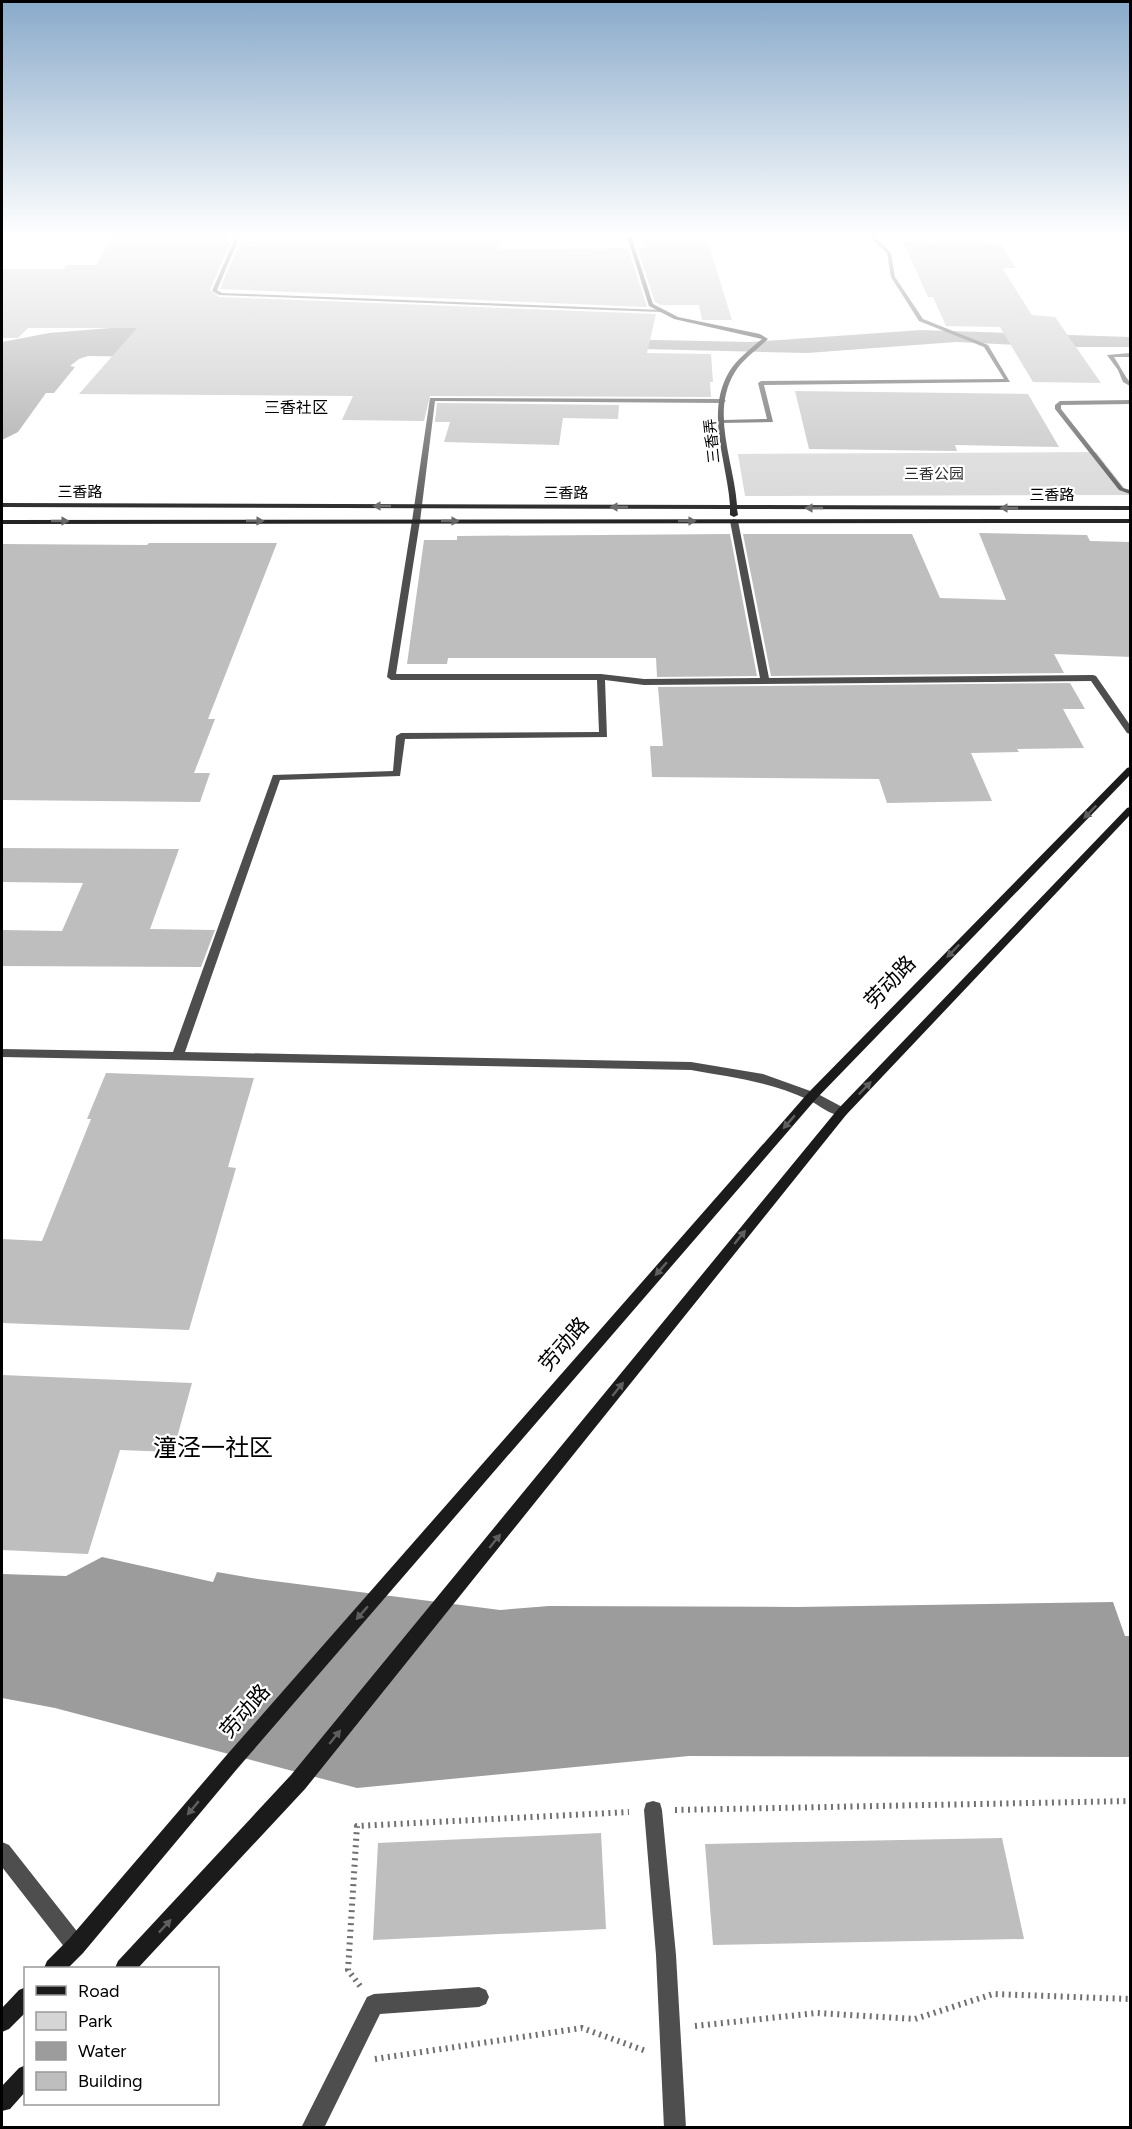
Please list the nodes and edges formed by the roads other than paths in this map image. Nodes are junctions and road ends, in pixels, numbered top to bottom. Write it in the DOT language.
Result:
graph roads {
  1 [pos="752,335"];
  2 [pos="957,335"];
  3 [pos="1131,355"];
  4 [pos="1131,384"];
  5 [pos="723,401"];
  6 [pos="1131,402"];
  7 [pos="722,422"];
  8 [pos="1131,492"];
  9 [pos="2,505"];
  10 [pos="417,507"];
  11 [pos="734,507"];
  12 [pos="1131,508"];
  13 [pos="1131,520"];
  14 [pos="416,521"];
  15 [pos="734,521"];
  16 [pos="2,522"];
  17 [pos="601,677"];
  18 [pos="765,681"];
  19 [pos="1131,731"];
  20 [pos="1131,770"];
  21 [pos="1131,810"];
  22 [pos="2,1053"];
  23 [pos="177,1057"];
  24 [pos="812,1096"];
  25 [pos="842,1112"];
  26 [pos="652,1810"];
  27 [pos="2,1852"];
  28 [pos="76,1946"];
  29 [pos="55,1967"];
  30 [pos="126,1967"];
  31 [pos="479,1997"];
  32 [pos="24,1999"];
  33 [pos="2,2022"];
  34 [pos="24,2077"];
  35 [pos="2,2101"];
  36 [pos="312,2127"];
  37 [pos="675,2127"];
  1 -- 5 [label="main road, 三香弄"];
  2 -- 7 [label="street"];
  3 -- 4 [label="street"];
  5 -- 7 [label="main road, 三香弄"];
  5 -- 10 [label="street"];
  6 -- 8 [label="street"];
  7 -- 11 [label="main road, 三香弄"];
  10 -- 9 [label="main road, 三香路, one-way"];
  11 -- 10 [label="main road, 三香路, one-way"];
  10 -- 14 [label="street"];
  12 -- 11 [label="main road, 三香路, one-way"];
  11 -- 15 [label="main road, 三香弄"];
  13 -- 15 [label="main road, 三香路"];
  14 -- 15 [label="main road, 三香路, one-way"];
  16 -- 14 [label="main road, 三香路, one-way"];
  14 -- 17 [label="street"];
  15 -- 18 [label="street"];
  17 -- 18 [label="street"];
  17 -- 23 [label="street"];
  18 -- 19 [label="street"];
  20 -- 24 [label="main road, 劳动路, one-way"];
  25 -- 21 [label="main road, one-way"];
  22 -- 23 [label="street"];
  23 -- 24 [label="street"];
  24 -- 25 [label="street"];
  24 -- 28 [label="main road, 劳动路, one-way"];
  30 -- 25 [label="main road, one-way"];
  26 -- 37 [label="street"];
  27 -- 28 [label="street"];
  28 -- 29 [label="main road, 劳动路"];
  31 -- 36 [label="street"];
  32 -- 33 [label="main road"];
  34 -- 35 [label="main road"];
}
